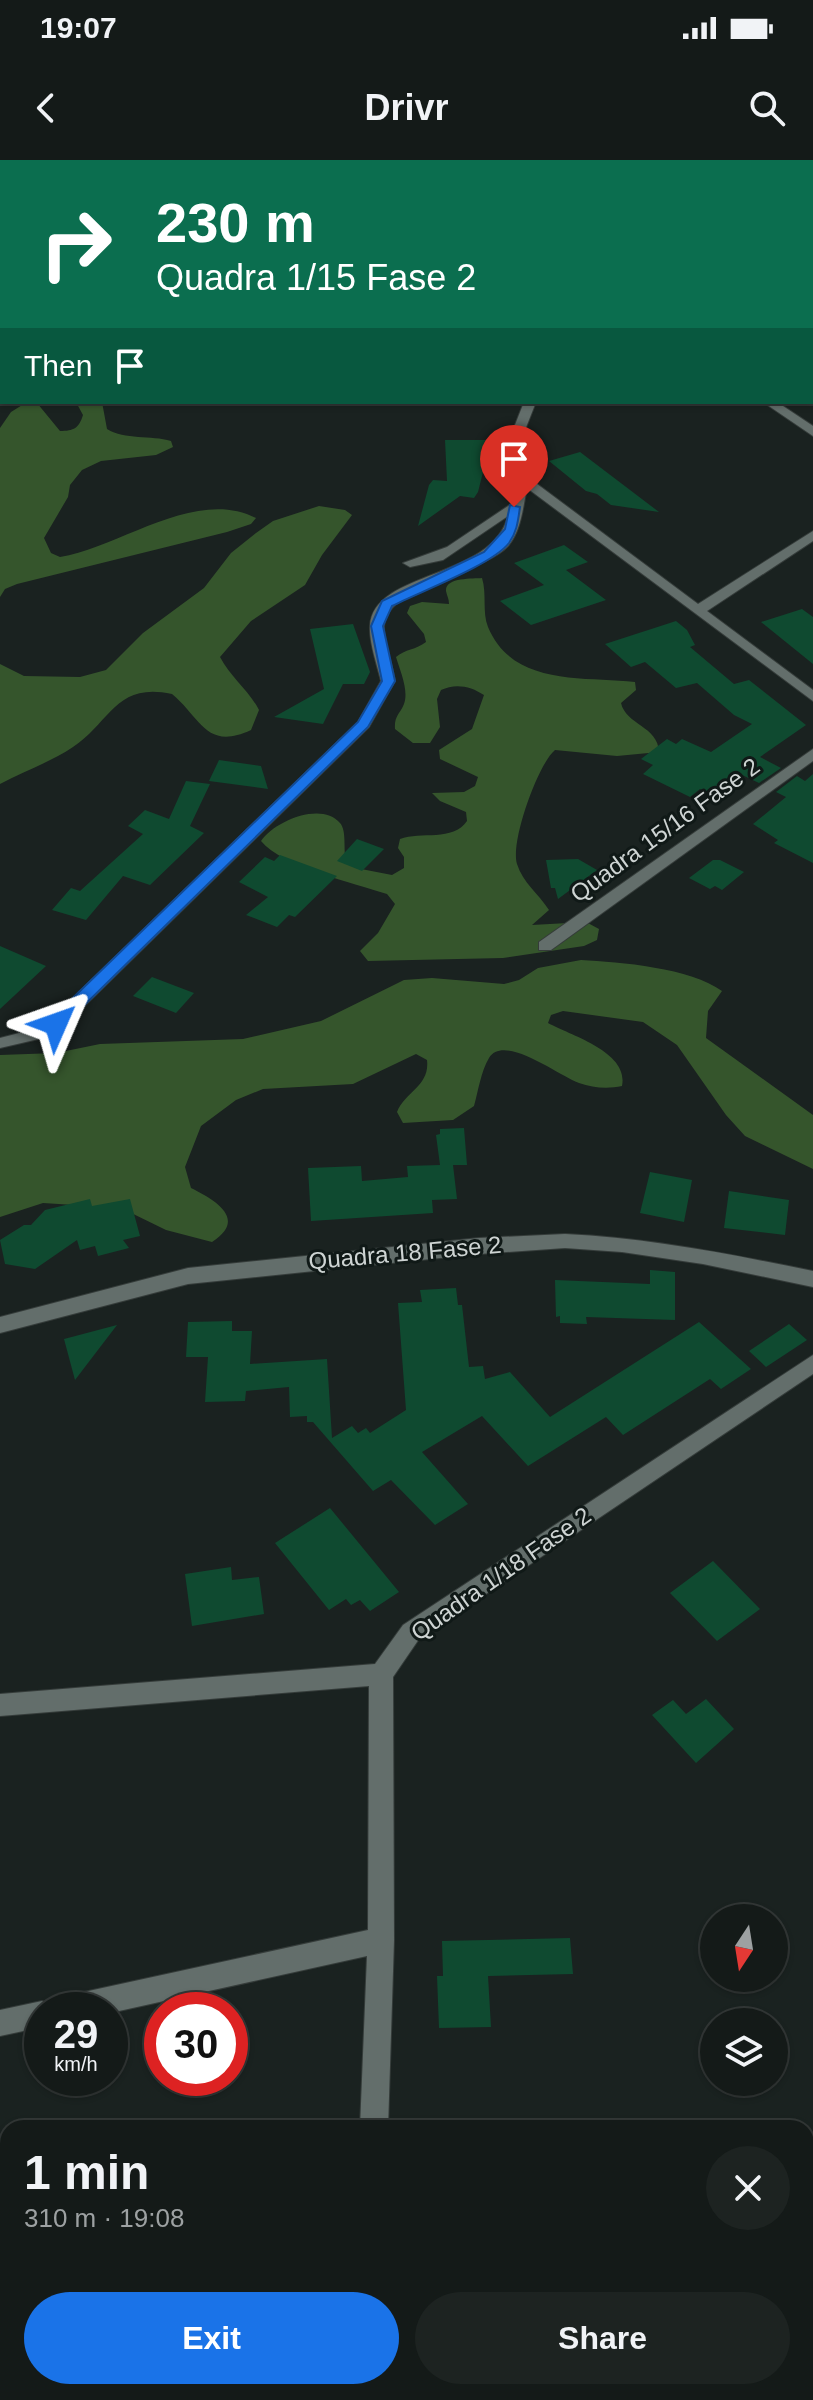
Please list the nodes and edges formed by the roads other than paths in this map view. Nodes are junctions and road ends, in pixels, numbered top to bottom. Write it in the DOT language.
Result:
graph roads {
  1 [pos="529,404"];
  2 [pos="772,404"];
  3 [pos="813,432"];
  4 [pos="523,479"];
  5 [pos="514,507"];
  6 [pos="813,535"];
  7 [pos="410,563"];
  8 [pos="700,609"];
  9 [pos="813,697"];
  10 [pos="813,754"];
  11 [pos="545,946"];
  12 [pos="5,1043"];
  13 [pos="813,1279"];
  14 [pos="0,1325"];
  15 [pos="813,1363"];
  16 [pos="381,1674"];
  17 [pos="0,1705"];
  18 [pos="381,1940"];
  19 [pos="128,1995"];
  20 [pos="24,2018"];
  21 [pos="0,2023"];
  22 [pos="374,2120"];
  1 -- 4 [label="street"];
  2 -- 3 [label="street"];
  4 -- 5 [label="street"];
  4 -- 8 [label="street"];
  5 -- 7 [label="street"];
  5 -- 12 [label="street"];
  6 -- 8 [label="street"];
  8 -- 9 [label="street"];
  10 -- 11 [label="street, Quadra 15/16 Fase 2"];
  13 -- 14 [label="street, Quadra 18 Fase 2"];
  15 -- 16 [label="street, Quadra 1/18 Fase 2"];
  16 -- 17 [label="street"];
  16 -- 18 [label="street"];
  18 -- 19 [label="street"];
  18 -- 22 [label="street"];
  20 -- 21 [label="street"];
}
